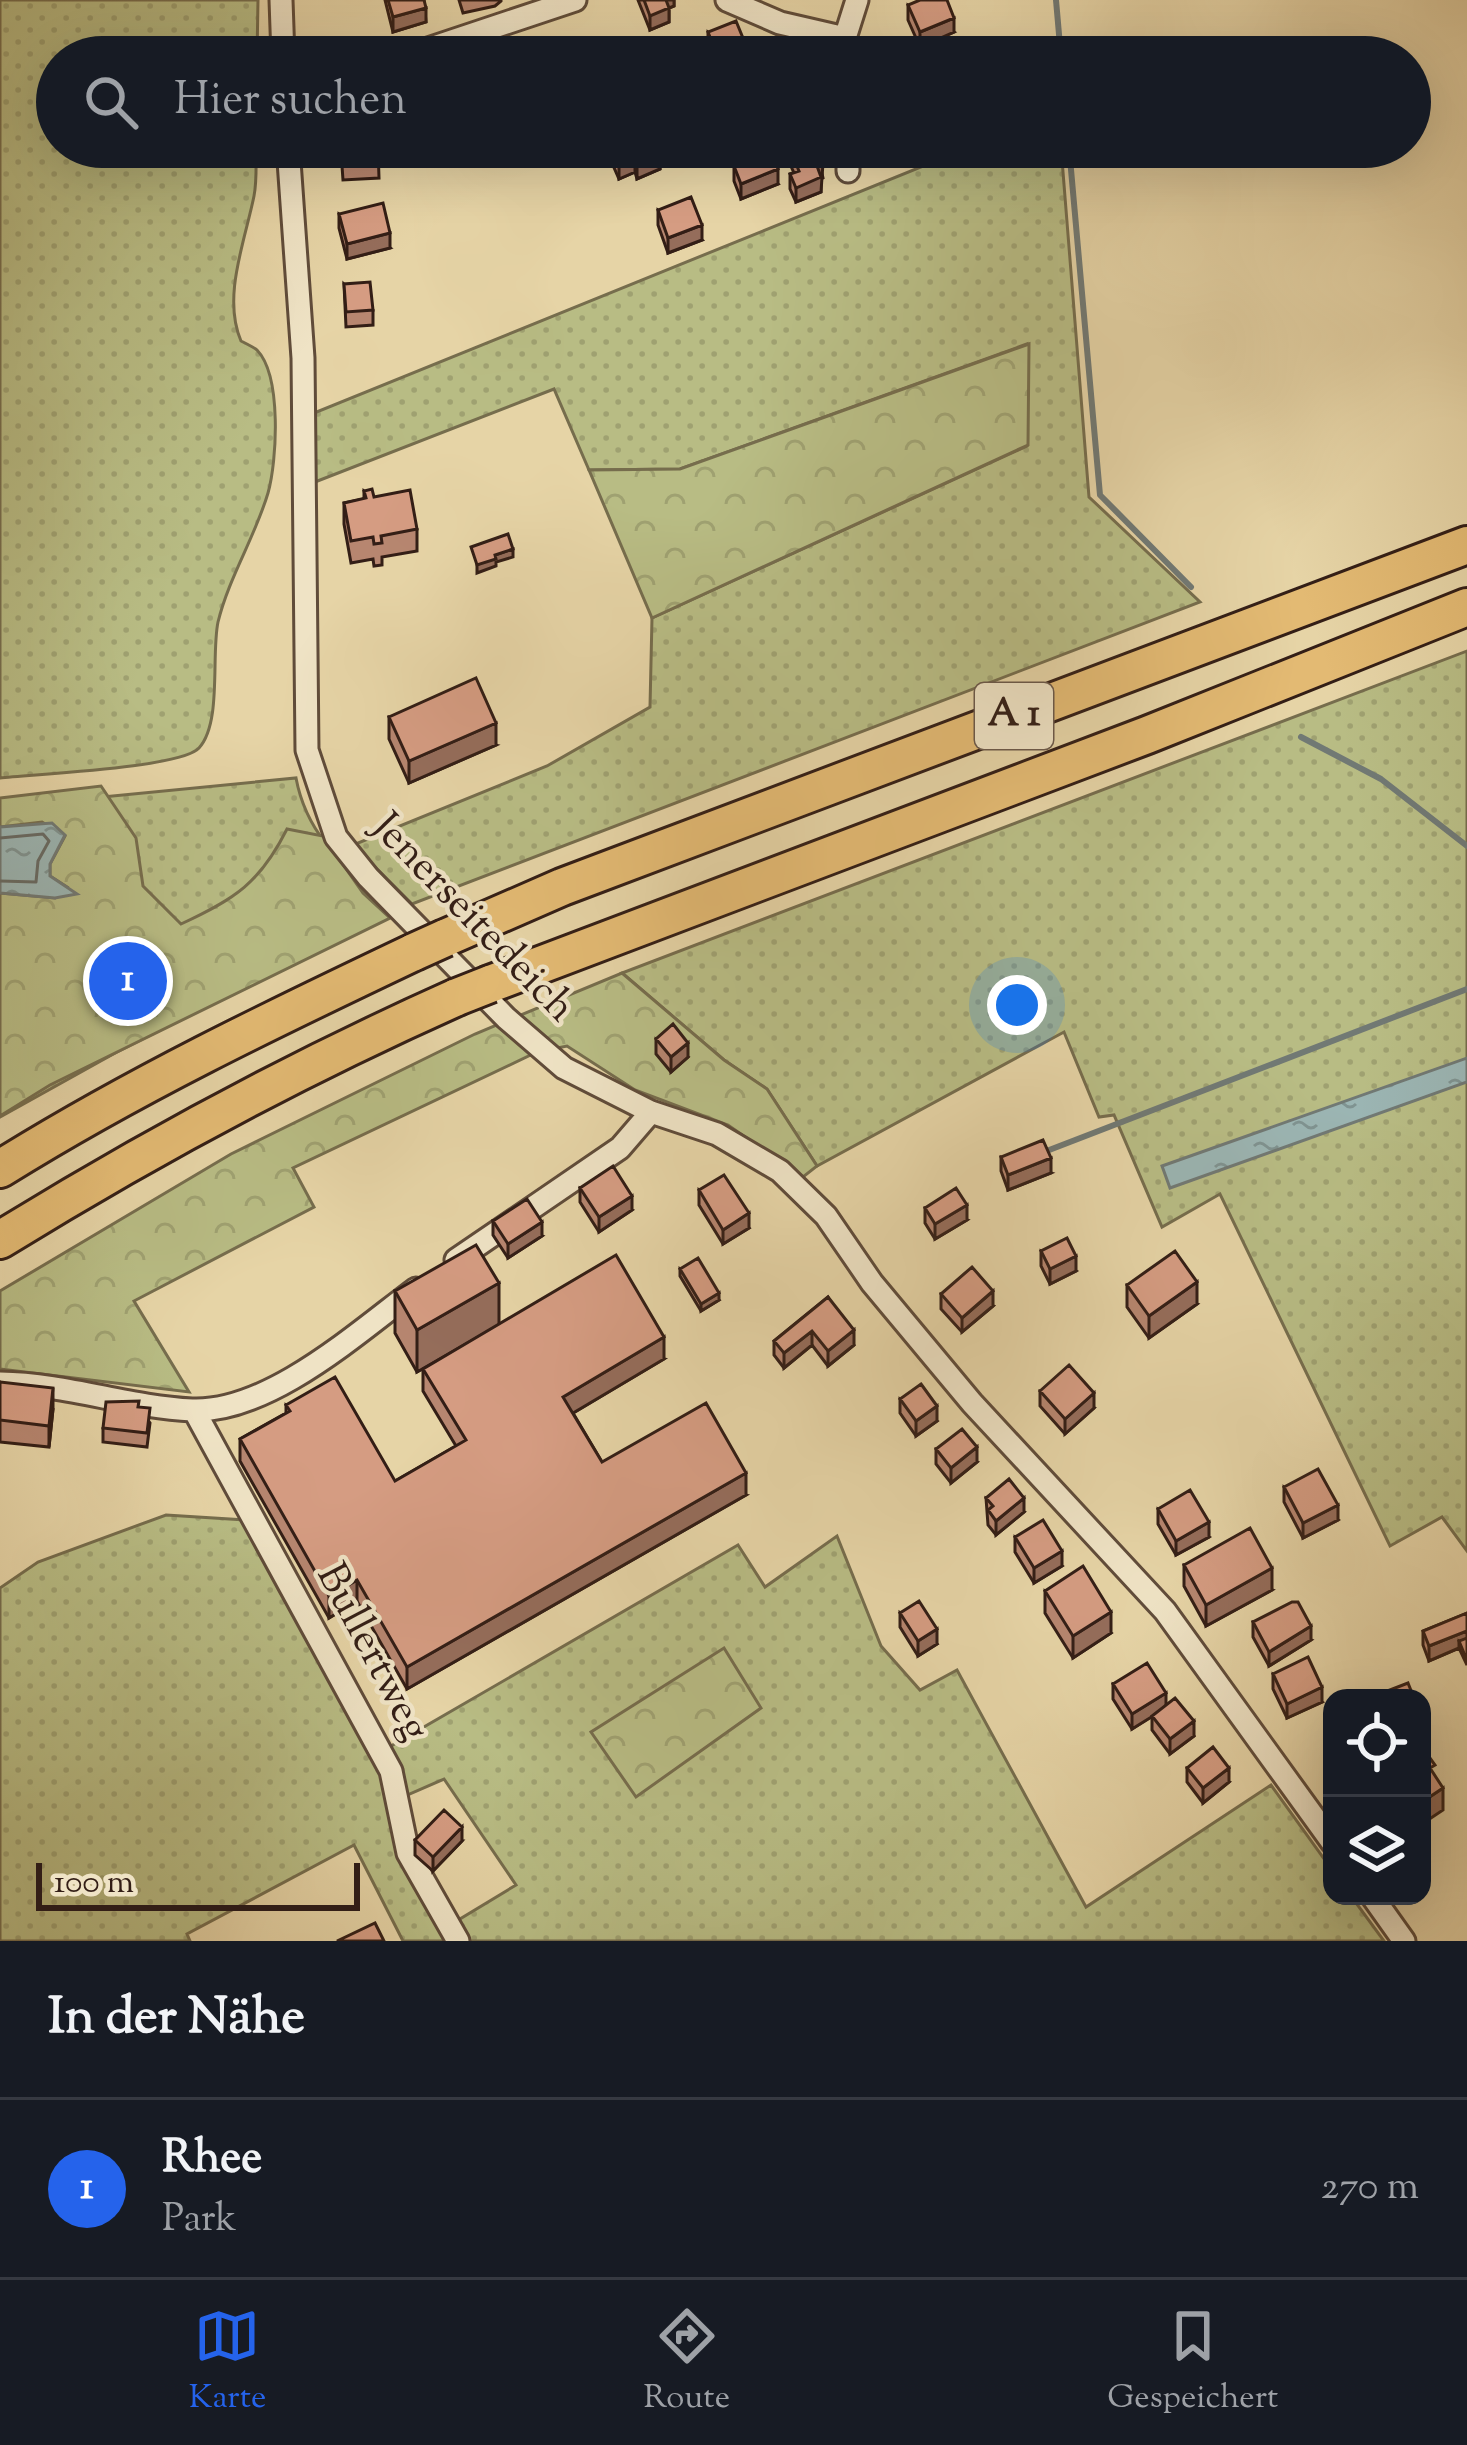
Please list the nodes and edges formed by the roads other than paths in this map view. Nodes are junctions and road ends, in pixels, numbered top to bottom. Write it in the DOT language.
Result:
graph roads {
  1 [pos="281,0"];
  2 [pos="575,0"];
  3 [pos="728,0"];
  4 [pos="857,0"];
  5 [pos="282,36"];
  6 [pos="467,36"];
  7 [pos="815,36"];
  8 [pos="850,36"];
  9 [pos="289,168"];
  10 [pos="1467,545"];
  11 [pos="1467,607"];
  12 [pos="651,1112"];
  13 [pos="0,1169"];
  14 [pos="0,1240"];
  15 [pos="0,1383"];
  16 [pos="194,1410"];
  17 [pos="1323,1830"];
  18 [pos="1378,1905"];
  19 [pos="458,1941"];
  20 [pos="1404,1941"];
  1 -- 5 [label="street"];
  2 -- 6 [label="street"];
  3 -- 7 [label="street"];
  4 -- 8 [label="street"];
  9 -- 12 [label="street, Jenerseitedeich"];
  10 -- 13 [label="highway, A 1"];
  11 -- 14 [label="highway, A 1"];
  12 -- 16 [label="street"];
  12 -- 17 [label="street, Jenerseitedeich"];
  15 -- 16 [label="street"];
  16 -- 19 [label="street, Bullertweg"];
  18 -- 20 [label="street"];
}
